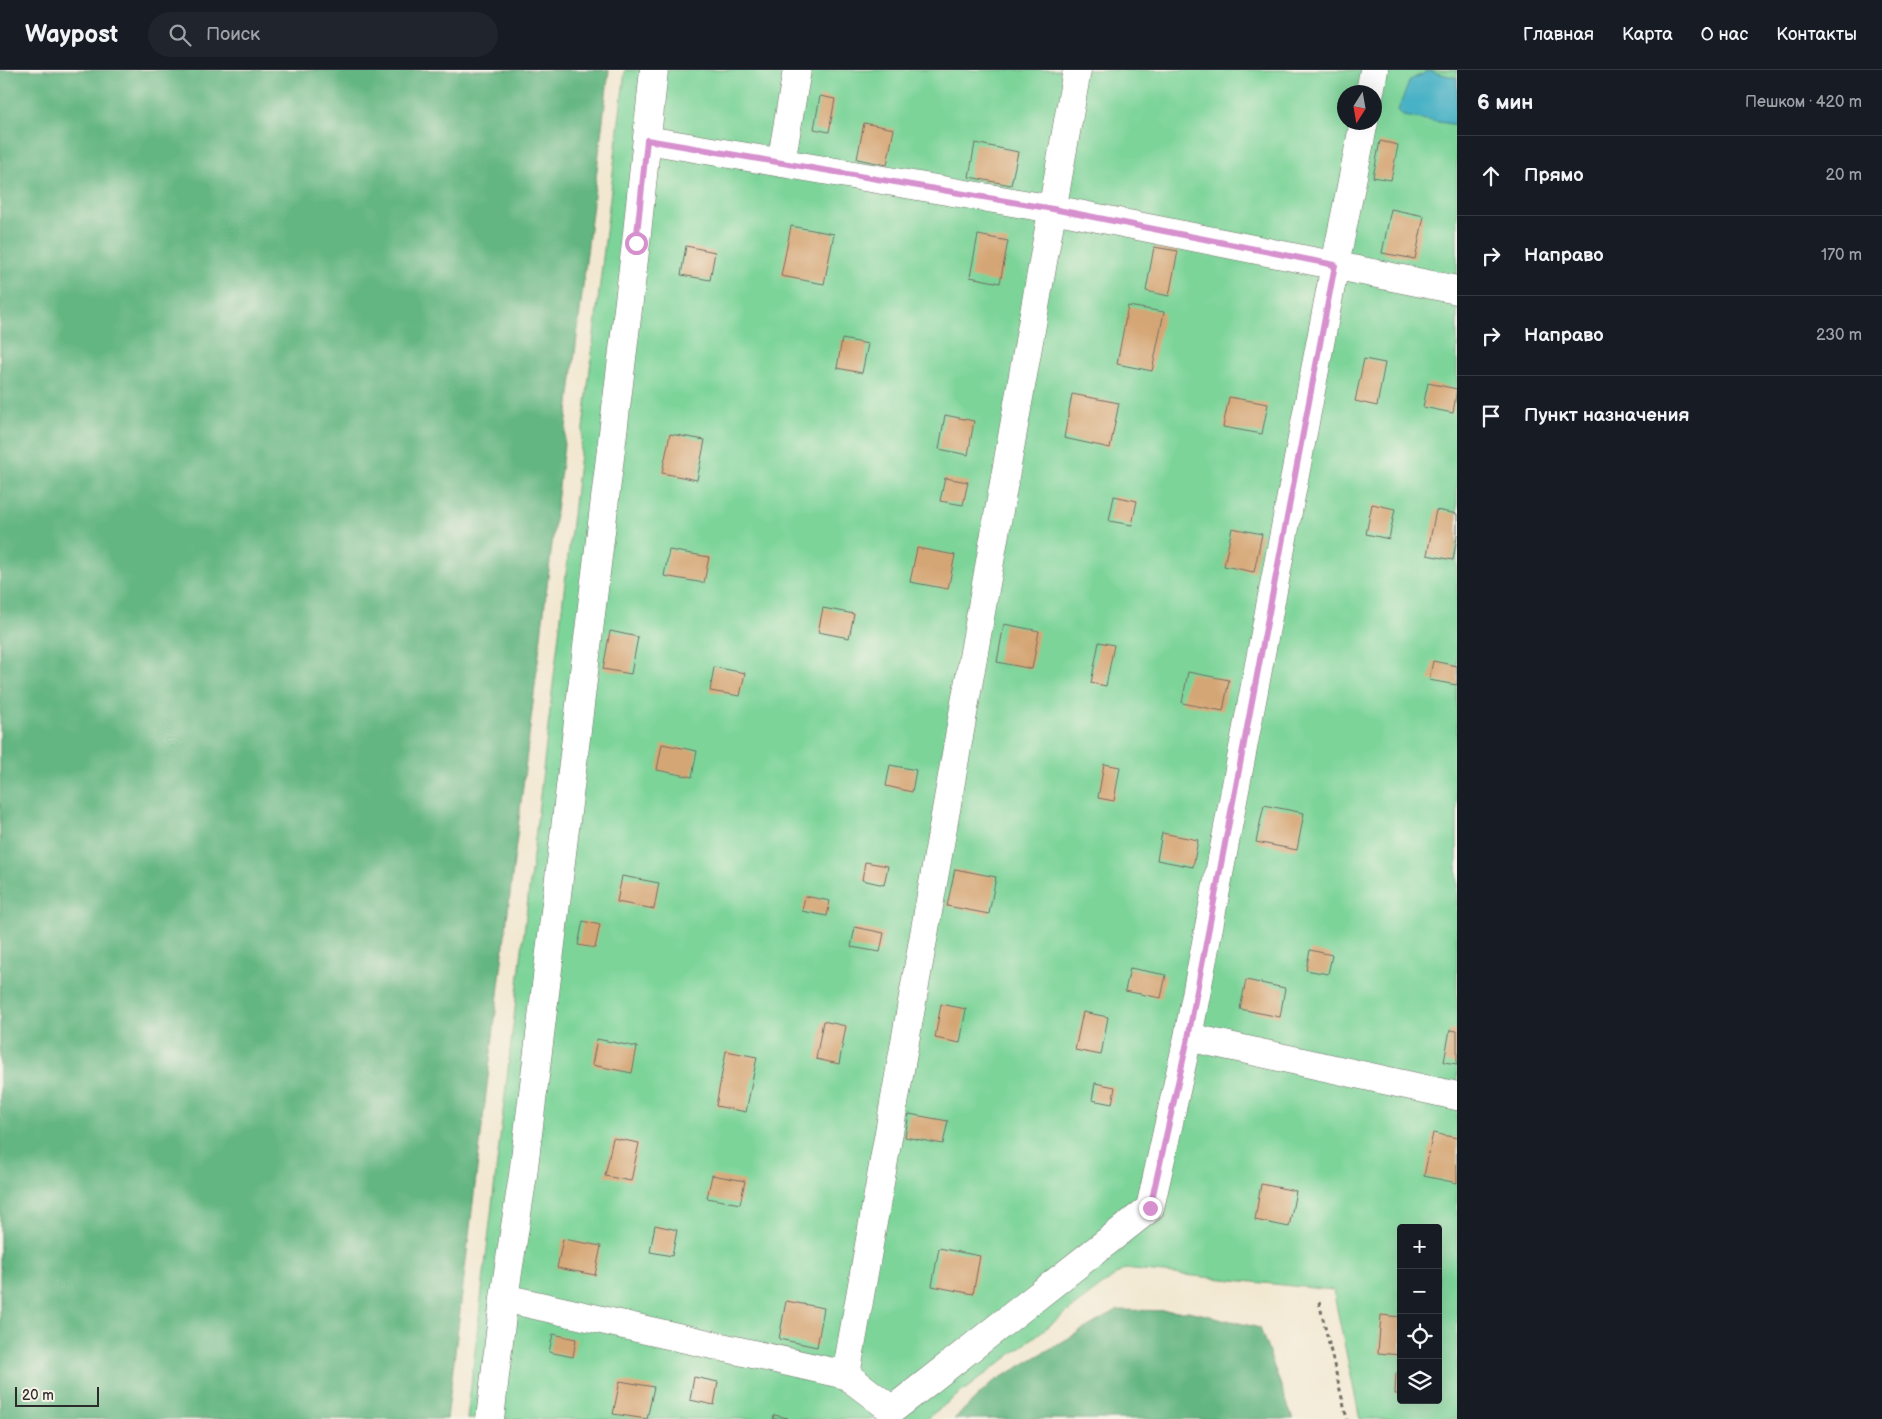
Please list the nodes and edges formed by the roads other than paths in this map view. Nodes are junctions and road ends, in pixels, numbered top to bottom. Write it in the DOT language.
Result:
graph roads {
  1 [pos="654,70"];
  2 [pos="797,70"];
  3 [pos="1077,70"];
  4 [pos="1374,70"];
  5 [pos="1371,85"];
  6 [pos="1362,130"];
  7 [pos="647,140"];
  8 [pos="781,163"];
  9 [pos="1053,209"];
  10 [pos="1335,265"];
  11 [pos="1457,290"];
  12 [pos="1188,1038"];
  13 [pos="1457,1096"];
  14 [pos="504,1298"];
  15 [pos="846,1375"];
  16 [pos="891,1414"];
  17 [pos="490,1419"];
  1 -- 7 [label="street"];
  2 -- 8 [label="street"];
  3 -- 9 [label="street"];
  4 -- 5 [label="street"];
  6 -- 10 [label="street"];
  7 -- 8 [label="street"];
  7 -- 14 [label="street"];
  8 -- 9 [label="street"];
  9 -- 10 [label="street"];
  9 -- 15 [label="street"];
  10 -- 11 [label="street"];
  10 -- 12 [label="street"];
  12 -- 13 [label="street"];
  12 -- 16 [label="street"];
  14 -- 15 [label="street"];
  14 -- 17 [label="street"];
  15 -- 16 [label="street"];
}
